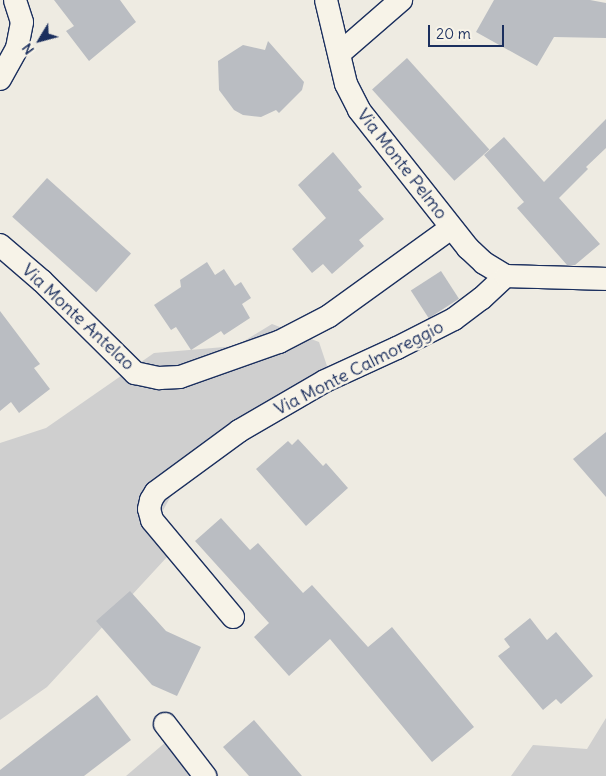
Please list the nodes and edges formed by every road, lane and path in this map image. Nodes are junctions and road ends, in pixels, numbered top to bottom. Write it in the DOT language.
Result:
graph roads {
  1 [pos="15,0"];
  2 [pos="326,0"];
  3 [pos="401,0"];
  4 [pos="340,53"];
  5 [pos="0,78"];
  6 [pos="451,228"];
  7 [pos="0,245"];
  8 [pos="506,276"];
  9 [pos="606,279"];
  10 [pos="233,617"];
  11 [pos="165,724"];
  12 [pos="205,776"];
  1 -- 5 [label="street"];
  2 -- 4 [label="street, Via Monte Pelmo"];
  3 -- 4 [label="street"];
  4 -- 6 [label="street, Via Monte Pelmo"];
  6 -- 7 [label="street, Via Monte Antelao"];
  6 -- 8 [label="street, Via Monte Pelmo"];
  8 -- 9 [label="street"];
  8 -- 10 [label="street, Via Monte Calmoreggio"];
  11 -- 12 [label="street"];
}
